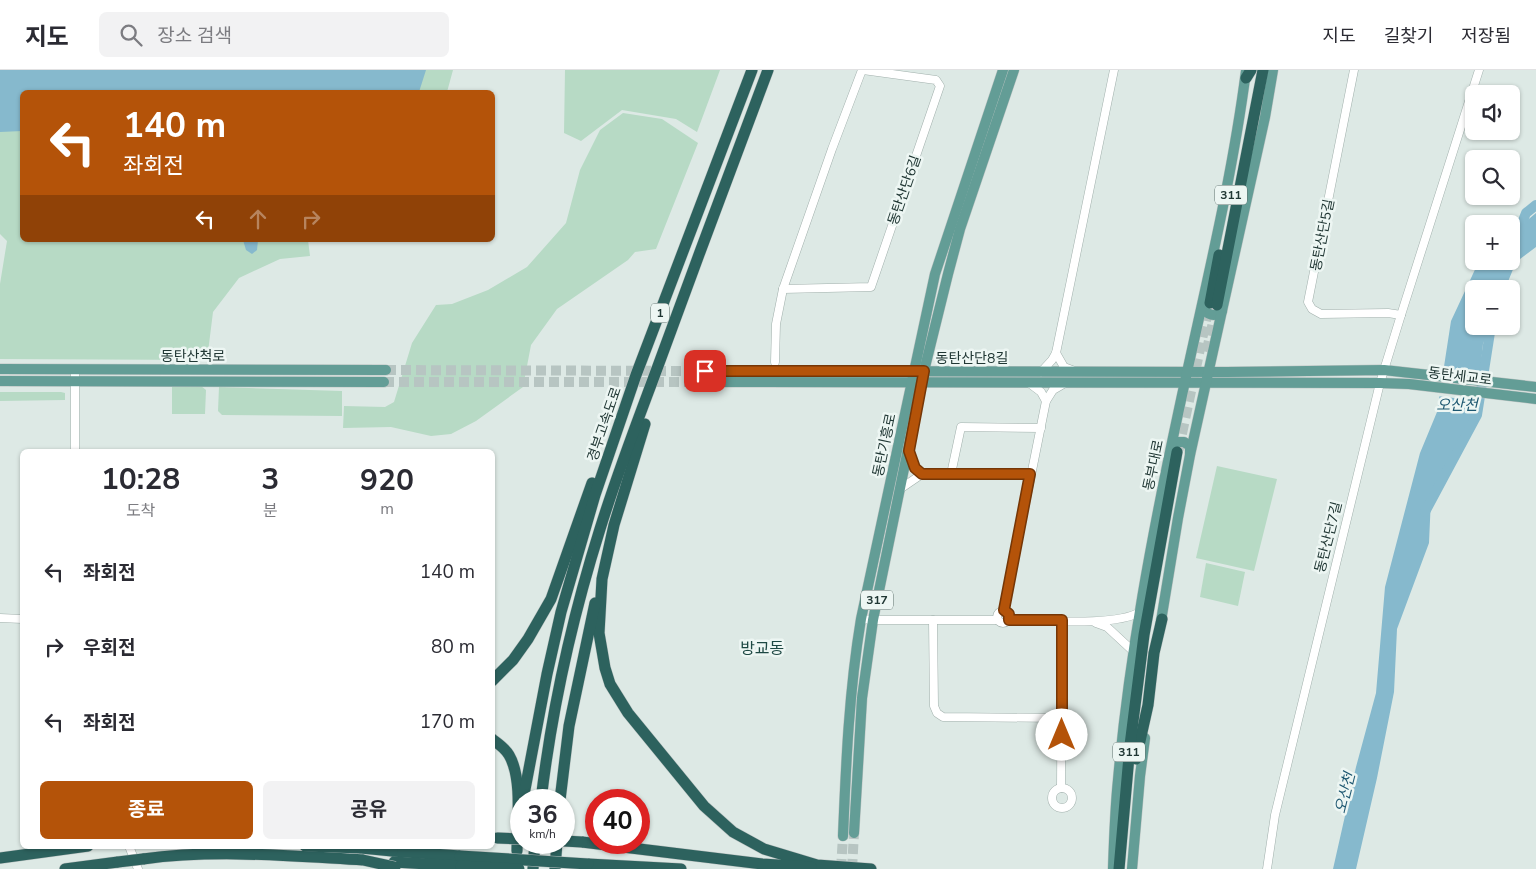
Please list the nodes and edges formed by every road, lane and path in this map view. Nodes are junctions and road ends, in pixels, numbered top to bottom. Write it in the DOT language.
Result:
graph roads {
  1 [pos="752,70"];
  2 [pos="768,70"];
  3 [pos="863,70"];
  4 [pos="1003,70"];
  5 [pos="1014,70"];
  6 [pos="1114,70"];
  7 [pos="1256,70"];
  8 [pos="1264,70"];
  9 [pos="1273,70"];
  10 [pos="1354,70"];
  11 [pos="1479,70"];
  12 [pos="1248,73"];
  13 [pos="782,289"];
  14 [pos="683,299"];
  15 [pos="1213,307"];
  16 [pos="1402,315"];
  17 [pos="1056,353"];
  18 [pos="775,362"];
  19 [pos="0,369"];
  20 [pos="75,369"];
  21 [pos="386,370"];
  22 [pos="1384,370"];
  23 [pos="705,371"];
  24 [pos="1041,372"];
  25 [pos="1077,372"];
  26 [pos="1188,372"];
  27 [pos="1208,372"];
  28 [pos="636,375"];
  29 [pos="918,376"];
  30 [pos="0,381"];
  31 [pos="75,381"];
  32 [pos="384,382"];
  33 [pos="706,382"];
  34 [pos="1028,382"];
  35 [pos="1066,382"];
  36 [pos="1380,382"];
  37 [pos="1186,383"];
  38 [pos="1206,383"];
  39 [pos="1531,387"];
  40 [pos="1536,399"];
  41 [pos="1046,401"];
  42 [pos="1041,428"];
  43 [pos="75,449"];
  44 [pos="909,451"];
  45 [pos="1181,452"];
  46 [pos="922,474"];
  47 [pos="951,474"];
  48 [pos="1030,474"];
  49 [pos="900,489"];
  50 [pos="608,546"];
  51 [pos="1004,610"];
  52 [pos="1140,612"];
  53 [pos="0,618"];
  54 [pos="20,619"];
  55 [pos="861,619"];
  56 [pos="1162,619"];
  57 [pos="873,620"];
  58 [pos="934,620"];
  59 [pos="998,620"];
  60 [pos="1009,620"];
  61 [pos="1062,620"];
  62 [pos="1089,620"];
  63 [pos="1134,652"];
  64 [pos="495,678"];
  65 [pos="1127,706"];
  66 [pos="1062,718"];
  67 [pos="495,741"];
  68 [pos="1130,745"];
  69 [pos="1136,759"];
  70 [pos="1062,788"];
  71 [pos="517,789"];
  72 [pos="525,789"];
  73 [pos="542,789"];
  74 [pos="561,789"];
  75 [pos="854,833"];
  76 [pos="843,836"];
  77 [pos="495,837"];
  78 [pos="510,838"];
  79 [pos="575,842"];
  80 [pos="66,849"];
  81 [pos="131,849"];
  82 [pos="326,849"];
  83 [pos="382,849"];
  84 [pos="362,854"];
  85 [pos="517,854"];
  86 [pos="534,854"];
  87 [pos="556,854"];
  88 [pos="0,858"];
  89 [pos="460,861"];
  90 [pos="391,862"];
  91 [pos="141,864"];
  92 [pos="848,868"];
  93 [pos="65,869"];
  94 [pos="416,869"];
  95 [pos="518,869"];
  96 [pos="533,869"];
  97 [pos="555,869"];
  98 [pos="681,869"];
  99 [pos="871,869"];
  100 [pos="1113,869"];
  101 [pos="1120,869"];
  102 [pos="1126,869"];
  103 [pos="1132,869"];
  104 [pos="1267,869"];
  1 -- 28 [label="highway, 경부고속도로 / 1"];
  2 -- 14 [label="highway, 1"];
  3 -- 13 [label="street, 동탄산단6길"];
  3 -- 13 [label="street, 동탄산단6길"];
  4 -- 29 [label="main road, 동탄기흥로 / 317"];
  5 -- 29 [label="main road, 동탄기흥로 / 317"];
  6 -- 17 [label="street"];
  7 -- 15 [label="highway, 동부대로 / 311"];
  8 -- 15 [label="highway, 동부대로 / 311"];
  9 -- 15 [label="main road, 동부대로"];
  10 -- 16 [label="street, 동탄산단5길"];
  11 -- 16 [label="street"];
  12 -- 15 [label="main road, 동부대로"];
  13 -- 18 [label="street, 동탄산단6길"];
  14 -- 50 [label="highway"];
  14 -- 73 [label="highway, 1"];
  15 -- 26 [label="main road, 동부대로"];
  15 -- 27 [label="main road, 동부대로"];
  16 -- 22 [label="street"];
  17 -- 24 [label="street"];
  17 -- 25 [label="street"];
  19 -- 20 [label="main road, 동탄산척로"];
  20 -- 21 [label="main road, 동탄산척로"];
  20 -- 31 [label="street"];
  22 -- 27 [label="main road"];
  22 -- 36 [label="street, 동탄산단7길"];
  22 -- 39 [label="main road, 동탄세교로"];
  23 -- 29 [label="main road, 동탄산단8길"];
  24 -- 25 [label="main road, 동탄산단8길"];
  24 -- 29 [label="main road, 동탄산단8길"];
  25 -- 26 [label="main road, 동탄산단8길"];
  26 -- 27 [label="main road, 동탄산단8길"];
  26 -- 37 [label="main road, 동부대로"];
  27 -- 38 [label="main road, 동부대로"];
  28 -- 64 [label="highway"];
  28 -- 72 [label="highway, 경부고속도로 / 1"];
  29 -- 33 [label="main road, 동탄산단8길"];
  29 -- 34 [label="main road, 동탄산단8길"];
  29 -- 44 [label="main road, 동탄기흥로 / 317"];
  29 -- 55 [label="main road, 동탄기흥로 / 317"];
  30 -- 31 [label="main road, 동탄산척로"];
  31 -- 32 [label="main road, 동탄산척로"];
  31 -- 43 [label="street"];
  34 -- 35 [label="main road, 동탄산단8길"];
  34 -- 41 [label="street"];
  35 -- 37 [label="main road, 동탄산단8길"];
  35 -- 41 [label="street"];
  36 -- 38 [label="main road"];
  36 -- 40 [label="main road, 동탄세교로"];
  36 -- 104 [label="street, 동탄산단7길"];
  37 -- 38 [label="main road, 동탄산단8길"];
  37 -- 45 [label="main road, 동부대로"];
  38 -- 45 [label="main road, 동부대로"];
  41 -- 42 [label="street"];
  42 -- 47 [label="street"];
  42 -- 48 [label="street"];
  44 -- 46 [label="street"];
  44 -- 49 [label="main road, 동탄기흥로 / 317"];
  45 -- 52 [label="main road, 동부대로"];
  45 -- 56 [label="main road, 동부대로"];
  45 -- 68 [label="highway, 동부대로 / 311"];
  45 -- 69 [label="highway, 동부대로 / 311"];
  46 -- 47 [label="street"];
  46 -- 49 [label="street"];
  47 -- 48 [label="street"];
  48 -- 51 [label="street"];
  49 -- 57 [label="main road, 동탄기흥로 / 317"];
  50 -- 74 [label="highway"];
  50 -- 92 [label="highway"];
  51 -- 59 [label="street"];
  51 -- 60 [label="street"];
  52 -- 62 [label="street"];
  52 -- 63 [label="main road, 동부대로"];
  53 -- 54 [label="street"];
  55 -- 57 [label="street"];
  55 -- 76 [label="main road, 동탄기흥로 / 317"];
  56 -- 69 [label="highway"];
  56 -- 103 [label="main road, 동부대로"];
  57 -- 58 [label="street"];
  57 -- 75 [label="main road, 동탄기흥로 / 317"];
  58 -- 59 [label="street"];
  58 -- 66 [label="street"];
  59 -- 60 [label="street"];
  60 -- 61 [label="street"];
  61 -- 62 [label="street"];
  61 -- 66 [label="street"];
  62 -- 63 [label="street"];
  63 -- 65 [label="main road, 동부대로"];
  65 -- 68 [label="highway"];
  65 -- 100 [label="main road, 동부대로"];
  66 -- 70 [label="street"];
  67 -- 71 [label="highway"];
  68 -- 101 [label="highway, 동부대로 / 311"];
  69 -- 102 [label="highway, 동부대로 / 311"];
  77 -- 78 [label="highway, bridge"];
  79 -- 92 [label="highway, bridge"];
  80 -- 88 [label="highway"];
  81 -- 91 [label="street"];
  82 -- 84 [label="highway"];
  83 -- 90 [label="highway"];
  84 -- 90 [label="highway, bridge"];
  84 -- 90 [label="highway, bridge"];
  84 -- 91 [label="highway"];
  85 -- 95 [label="highway"];
  86 -- 96 [label="highway"];
  87 -- 97 [label="highway"];
  89 -- 90 [label="highway"];
  89 -- 95 [label="highway, bridge"];
  89 -- 98 [label="highway, bridge"];
  90 -- 94 [label="highway"];
  91 -- 93 [label="highway, bridge"];
  92 -- 99 [label="highway"];
}
